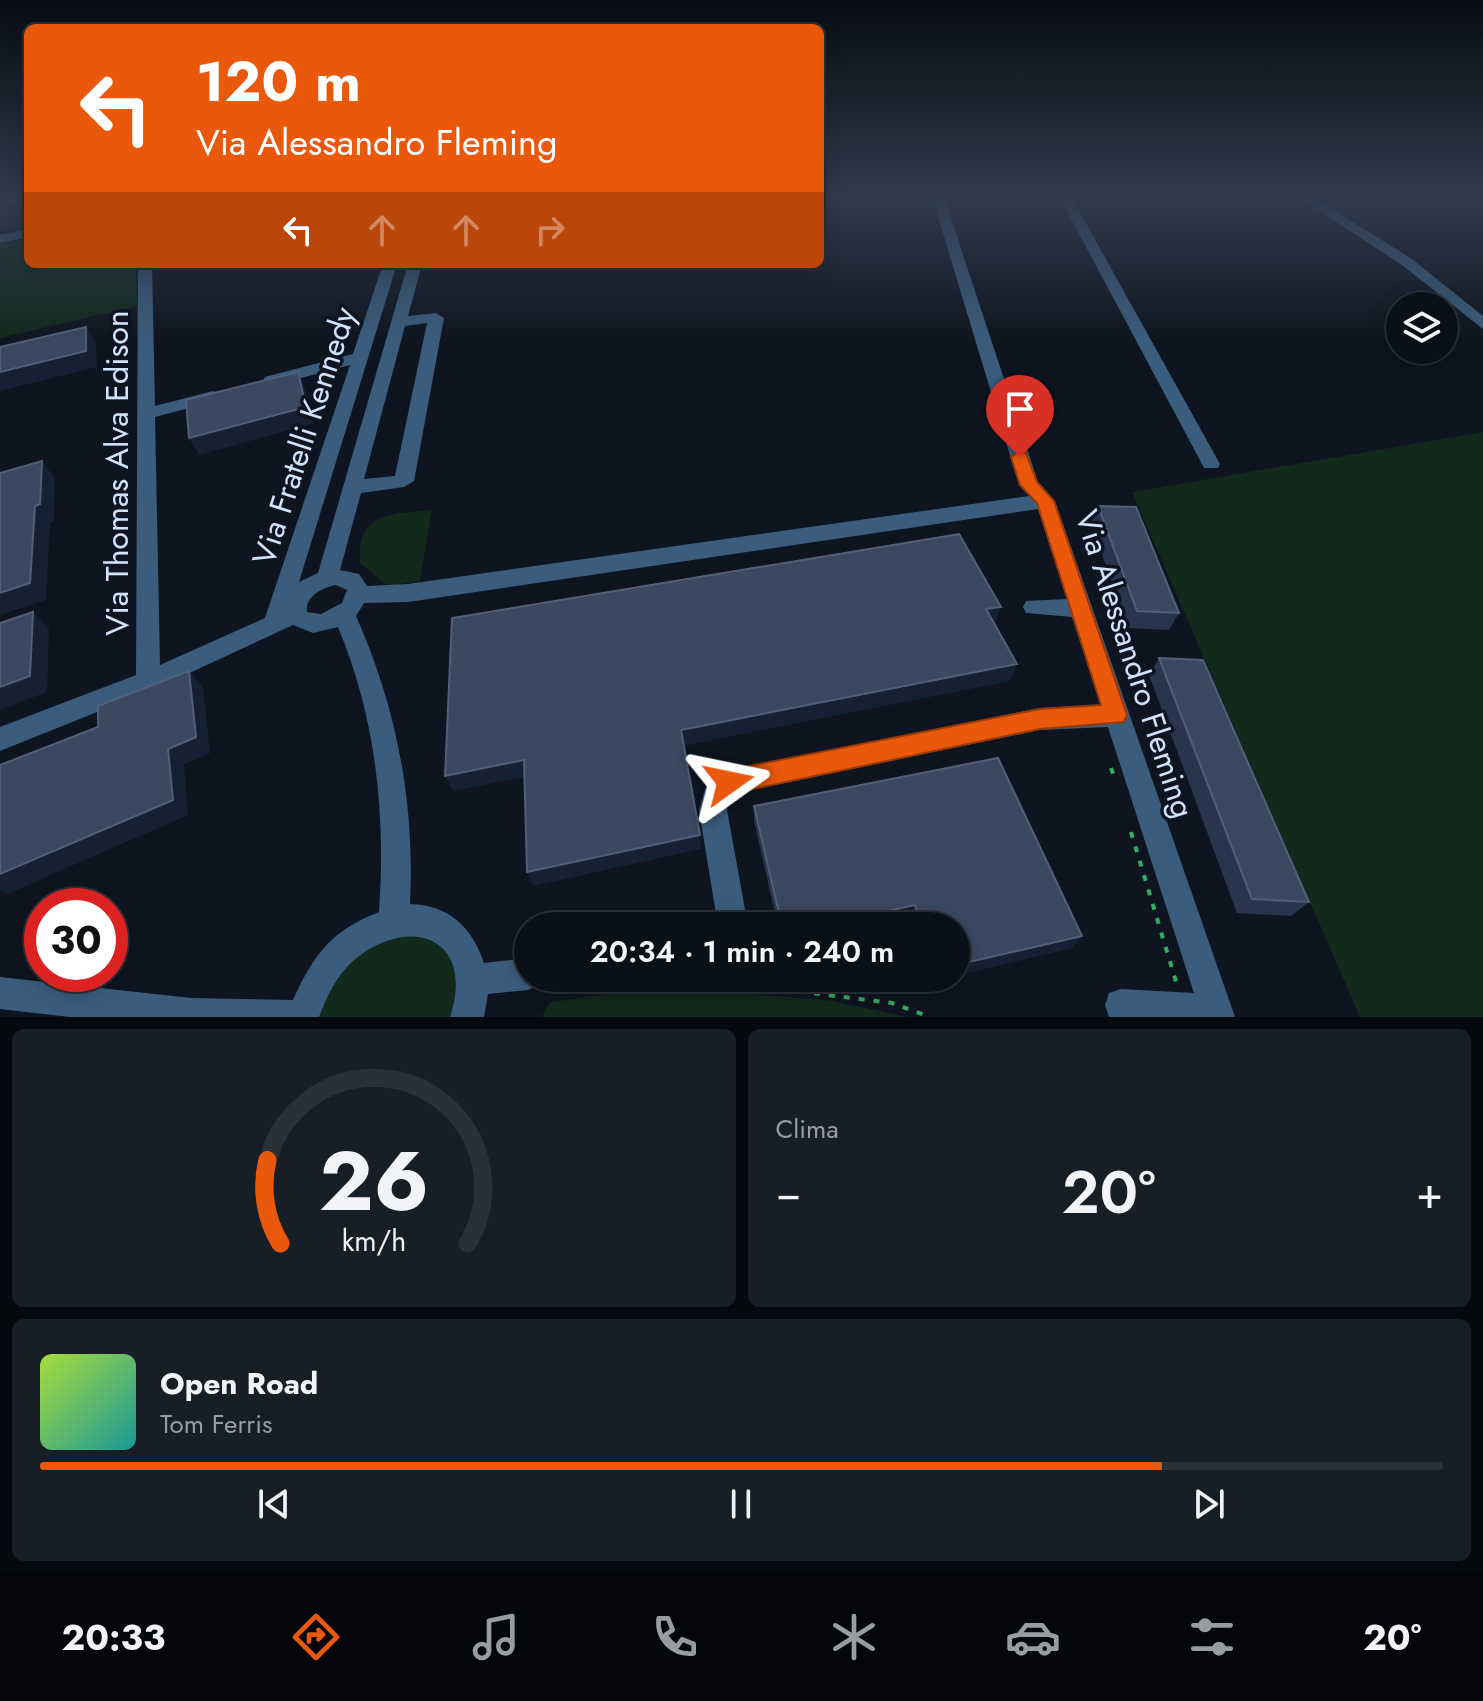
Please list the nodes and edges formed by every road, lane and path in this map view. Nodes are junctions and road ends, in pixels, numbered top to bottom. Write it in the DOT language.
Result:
graph roads {
  1 [pos="954,247"];
  2 [pos="1093,247"];
  3 [pos="1384,247"];
  4 [pos="145,268"];
  5 [pos="389,268"];
  6 [pos="414,268"];
  7 [pos="399,322"];
  8 [pos="1483,324"];
  9 [pos="360,357"];
  10 [pos="146,414"];
  11 [pos="1211,464"];
  12 [pos="353,487"];
  13 [pos="1045,501"];
  14 [pos="327,578"];
  15 [pos="351,605"];
  16 [pos="1034,607"];
  17 [pos="1081,608"];
  18 [pos="296,614"];
  19 [pos="274,626"];
  20 [pos="148,681"];
  21 [pos="1116,715"];
  22 [pos="0,739"];
  23 [pos="731,912"];
  24 [pos="394,921"];
  25 [pos="514,976"];
  26 [pos="473,980"];
  27 [pos="803,992"];
  28 [pos="0,993"];
  29 [pos="1121,1005"];
  30 [pos="1217,1014"];
  31 [pos="299,1017"];
  32 [pos="467,1017"];
  33 [pos="930,1017"];
  1 -- 13 [label="street, Via Alessandro Fleming"];
  2 -- 11 [label="street"];
  3 -- 8 [label="street"];
  4 -- 10 [label="street, Via Thomas Alva Edison"];
  5 -- 9 [label="street, Via Fratelli Kennedy"];
  6 -- 7 [label="street, Via Fratelli Kennedy"];
  7 -- 12 [label="street, Via Fratelli Kennedy"];
  7 -- 12 [label="street"];
  9 -- 10 [label="street"];
  9 -- 19 [label="street, Via Fratelli Kennedy"];
  10 -- 20 [label="street, Via Thomas Alva Edison"];
  12 -- 14 [label="street, Via Fratelli Kennedy"];
  13 -- 15 [label="street"];
  13 -- 17 [label="street, Via Alessandro Fleming"];
  14 -- 15 [label="street"];
  14 -- 18 [label="street"];
  15 -- 18 [label="street"];
  15 -- 24 [label="street"];
  16 -- 17 [label="street"];
  17 -- 21 [label="street, Via Alessandro Fleming"];
  18 -- 19 [label="street"];
  19 -- 20 [label="street"];
  20 -- 22 [label="street"];
  21 -- 23 [label="street"];
  21 -- 30 [label="street, Via Alessandro Fleming"];
  24 -- 26 [label="street"];
  24 -- 31 [label="street"];
  25 -- 26 [label="street"];
  26 -- 32 [label="street"];
  27 -- 33 [label="path"];
  28 -- 31 [label="street"];
  29 -- 30 [label="street"];
}
